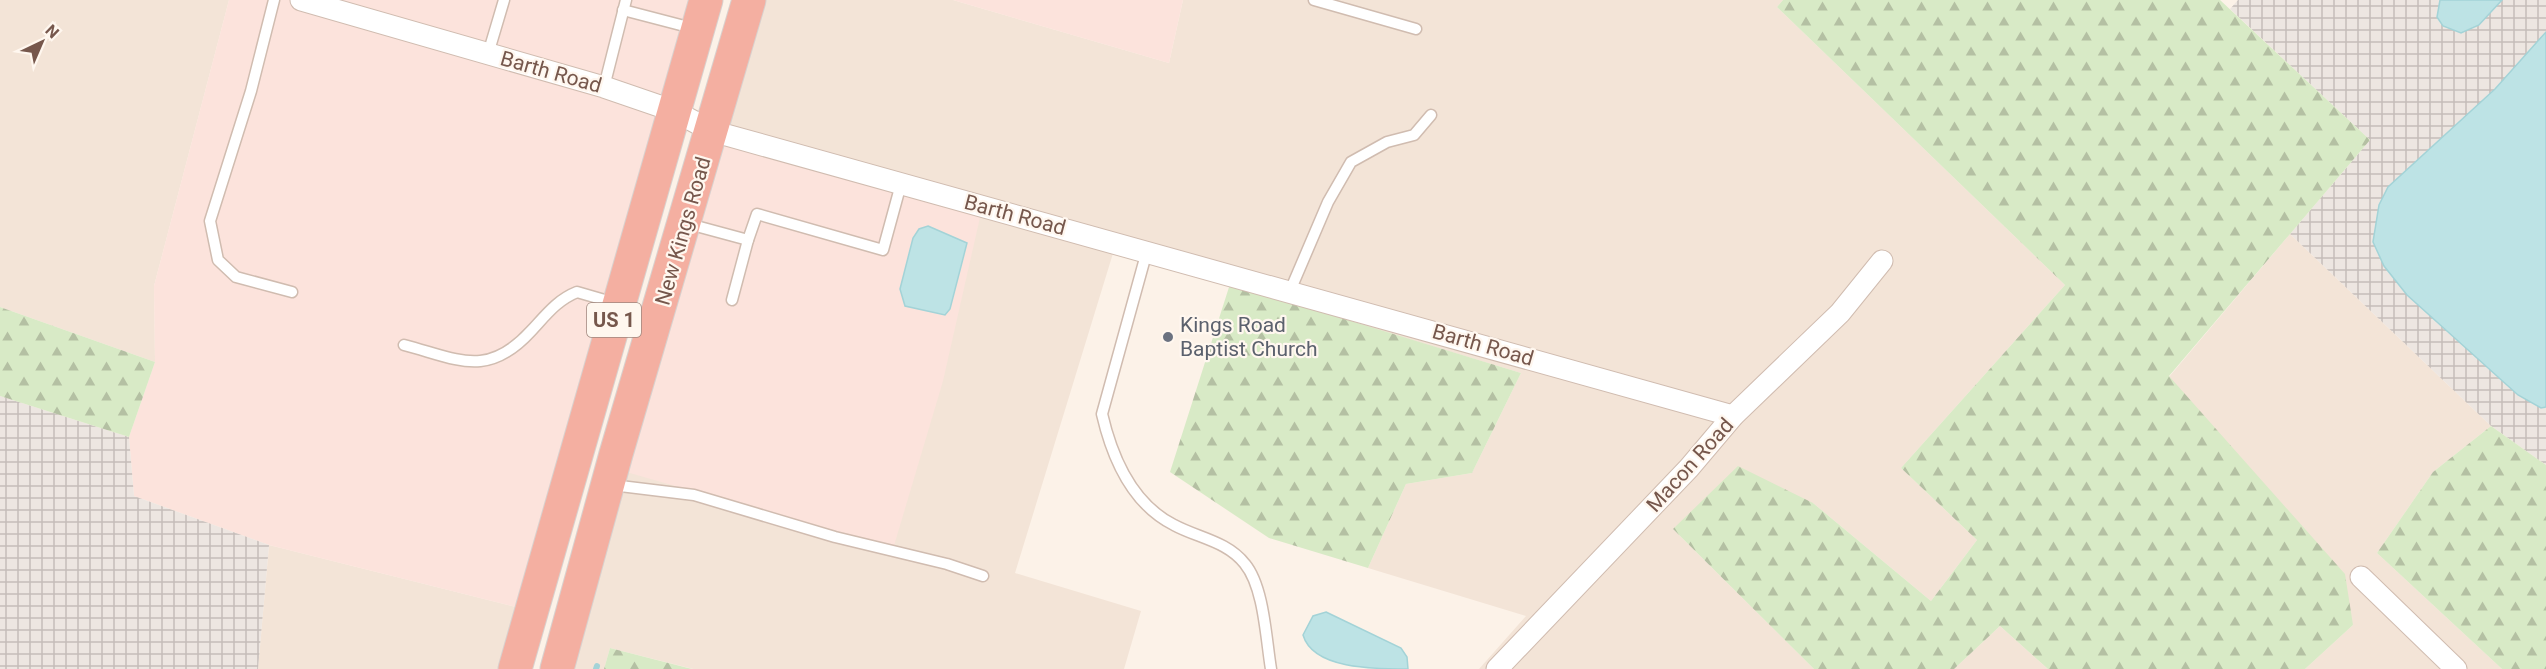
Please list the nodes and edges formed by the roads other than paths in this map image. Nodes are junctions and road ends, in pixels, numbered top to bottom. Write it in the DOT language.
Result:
graph roads {
  1 [pos="274,0"];
  2 [pos="302,0"];
  3 [pos="504,0"];
  4 [pos="749,0"];
  5 [pos="1314,0"];
  6 [pos="624,5"];
  7 [pos="701,15"];
  8 [pos="1416,29"];
  9 [pos="488,54"];
  10 [pos="604,87"];
  11 [pos="674,111"];
  12 [pos="1431,115"];
  13 [pos="712,131"];
  14 [pos="901,184"];
  15 [pos="685,223"];
  16 [pos="748,240"];
  17 [pos="1147,251"];
  18 [pos="1882,261"];
  19 [pos="1290,291"];
  20 [pos="292,292"];
  21 [pos="732,300"];
  22 [pos="619,304"];
  23 [pos="404,345"];
  24 [pos="1733,416"];
  25 [pos="609,484"];
  26 [pos="983,576"];
  27 [pos="2361,577"];
  28 [pos="515,669"];
  29 [pos="557,669"];
  30 [pos="1271,669"];
  31 [pos="1497,669"];
  32 [pos="2456,669"];
  1 -- 20 [label="lane"];
  2 -- 9 [label="street, Barth Road"];
  3 -- 9 [label="lane"];
  4 -- 13 [label="highway, New Kings Road / US 1"];
  5 -- 8 [label="lane"];
  6 -- 7 [label="lane"];
  6 -- 10 [label="lane"];
  7 -- 11 [label="highway, New Kings Road / US 1"];
  9 -- 10 [label="street, Barth Road"];
  10 -- 11 [label="street, Barth Road"];
  11 -- 13 [label="street, Barth Road"];
  11 -- 22 [label="highway, New Kings Road / US 1"];
  12 -- 19 [label="lane"];
  13 -- 14 [label="street, Barth Road"];
  13 -- 15 [label="highway, New Kings Road / US 1"];
  14 -- 16 [label="lane"];
  14 -- 17 [label="street, Barth Road"];
  15 -- 16 [label="lane"];
  15 -- 25 [label="highway, New Kings Road / US 1"];
  16 -- 21 [label="lane"];
  17 -- 19 [label="street, Barth Road"];
  17 -- 30 [label="lane"];
  18 -- 24 [label="street, Macon Road"];
  19 -- 24 [label="street, Barth Road"];
  22 -- 23 [label="lane"];
  22 -- 28 [label="highway, New Kings Road / US 1"];
  24 -- 31 [label="street, Macon Road"];
  25 -- 26 [label="lane"];
  25 -- 29 [label="highway, New Kings Road / US 1"];
  27 -- 32 [label="street"];
}
